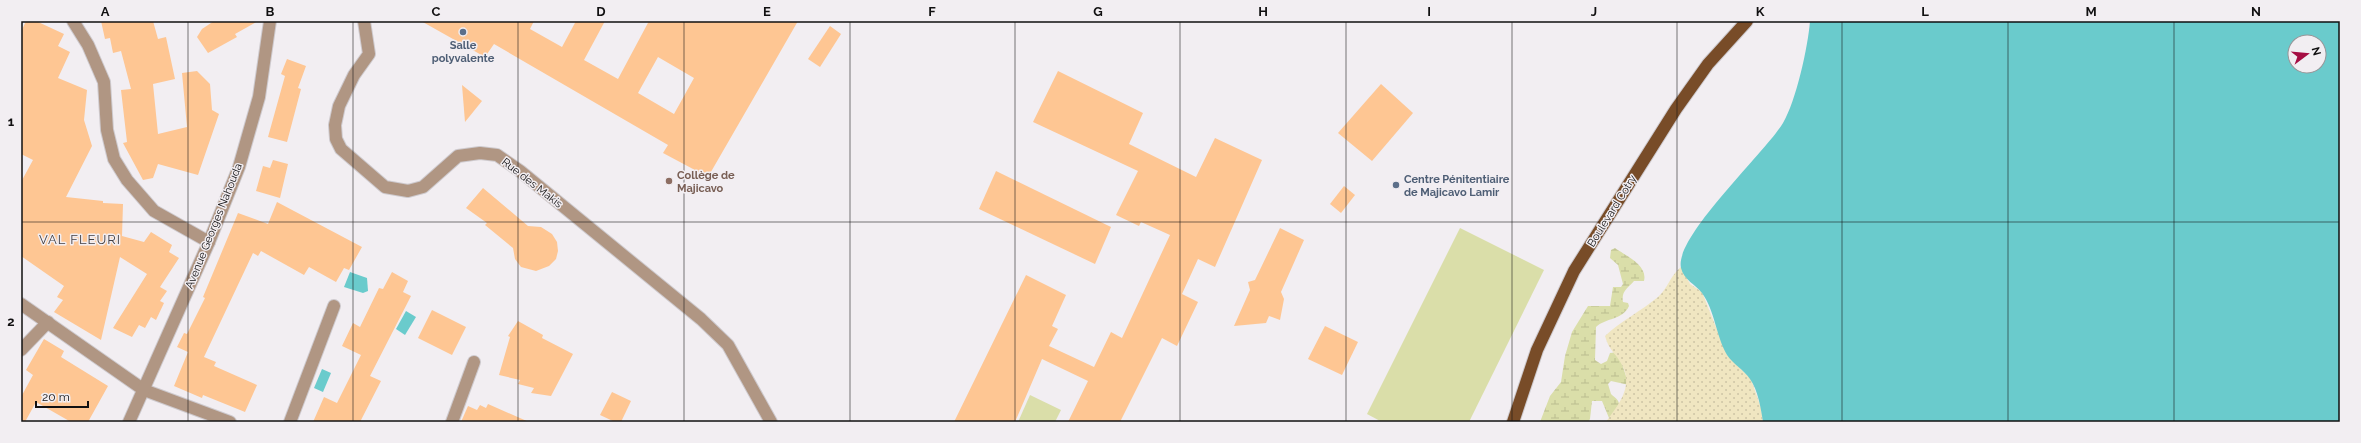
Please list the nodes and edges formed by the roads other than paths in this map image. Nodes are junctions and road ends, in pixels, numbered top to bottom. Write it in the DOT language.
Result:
graph roads {
  1 [pos="73,21"];
  2 [pos="270,21"];
  3 [pos="364,21"];
  4 [pos="1747,21"];
  5 [pos="209,242"];
  6 [pos="21,304"];
  7 [pos="334,306"];
  8 [pos="48,322"];
  9 [pos="21,350"];
  10 [pos="474,362"];
  11 [pos="144,390"];
  12 [pos="129,422"];
  13 [pos="230,422"];
  14 [pos="290,422"];
  15 [pos="452,422"];
  16 [pos="771,422"];
  17 [pos="1513,422"];
  1 -- 5 [label="street"];
  2 -- 5 [label="street, Avenue Georges Nahouda"];
  3 -- 16 [label="street, Rue des Makis"];
  4 -- 17 [label="main road, Boulevard Cotry"];
  5 -- 11 [label="street, Avenue Georges Nahouda"];
  6 -- 8 [label="street"];
  7 -- 14 [label="street"];
  8 -- 9 [label="street"];
  8 -- 11 [label="street"];
  10 -- 15 [label="street"];
  11 -- 12 [label="street, Avenue Georges Nahouda"];
  11 -- 13 [label="street"];
}
